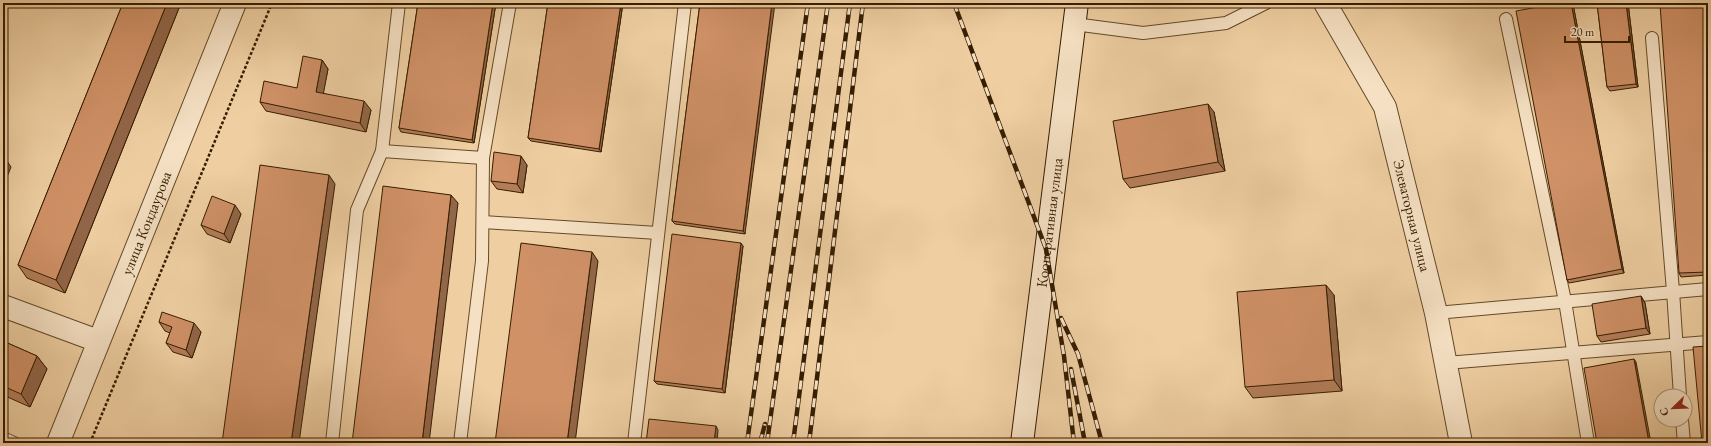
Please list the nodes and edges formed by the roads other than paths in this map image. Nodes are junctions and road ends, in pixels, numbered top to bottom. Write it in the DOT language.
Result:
graph roads {
  1 [pos="235,3"];
  2 [pos="399,3"];
  3 [pos="510,3"];
  4 [pos="685,3"];
  5 [pos="1266,3"];
  6 [pos="1325,3"];
  7 [pos="1076,14"];
  8 [pos="1506,19"];
  9 [pos="1652,38"];
  10 [pos="382,151"];
  11 [pos="483,158"];
  12 [pos="483,222"];
  13 [pos="658,233"];
  14 [pos="1708,288"];
  15 [pos="1673,291"];
  16 [pos="1565,301"];
  17 [pos="3,306"];
  18 [pos="1436,313"];
  19 [pos="98,341"];
  20 [pos="1708,342"];
  21 [pos="1676,345"];
  22 [pos="1572,353"];
  23 [pos="1446,363"];
  24 [pos="1679,388"];
  25 [pos="1683,428"];
  26 [pos="3,438"];
  27 [pos="14,443"];
  28 [pos="58,443"];
  29 [pos="332,443"];
  30 [pos="460,443"];
  31 [pos="634,443"];
  32 [pos="1022,443"];
  33 [pos="1461,443"];
  34 [pos="1588,443"];
  35 [pos="1684,443"];
  1 -- 19 [label="street, улица Кондаурова"];
  2 -- 10 [label="lane"];
  3 -- 11 [label="lane"];
  4 -- 13 [label="lane"];
  5 -- 7 [label="lane"];
  6 -- 18 [label="street, Элеваторная улица"];
  7 -- 32 [label="street, Кооперативная улица"];
  8 -- 16 [label="lane"];
  9 -- 15 [label="lane"];
  10 -- 11 [label="lane"];
  10 -- 29 [label="lane"];
  11 -- 12 [label="lane"];
  12 -- 13 [label="lane"];
  12 -- 30 [label="lane"];
  13 -- 31 [label="lane"];
  14 -- 15 [label="lane"];
  15 -- 16 [label="lane"];
  15 -- 21 [label="lane"];
  16 -- 18 [label="lane"];
  16 -- 22 [label="lane"];
  17 -- 19 [label="street"];
  18 -- 23 [label="street, Элеваторная улица"];
  19 -- 28 [label="street, улица Кондаурова"];
  20 -- 21 [label="lane"];
  21 -- 22 [label="lane"];
  21 -- 24 [label="lane"];
  22 -- 23 [label="lane"];
  22 -- 34 [label="lane"];
  23 -- 33 [label="street, Элеваторная улица"];
  25 -- 35 [label="lane"];
  26 -- 27 [label="lane"];
}
